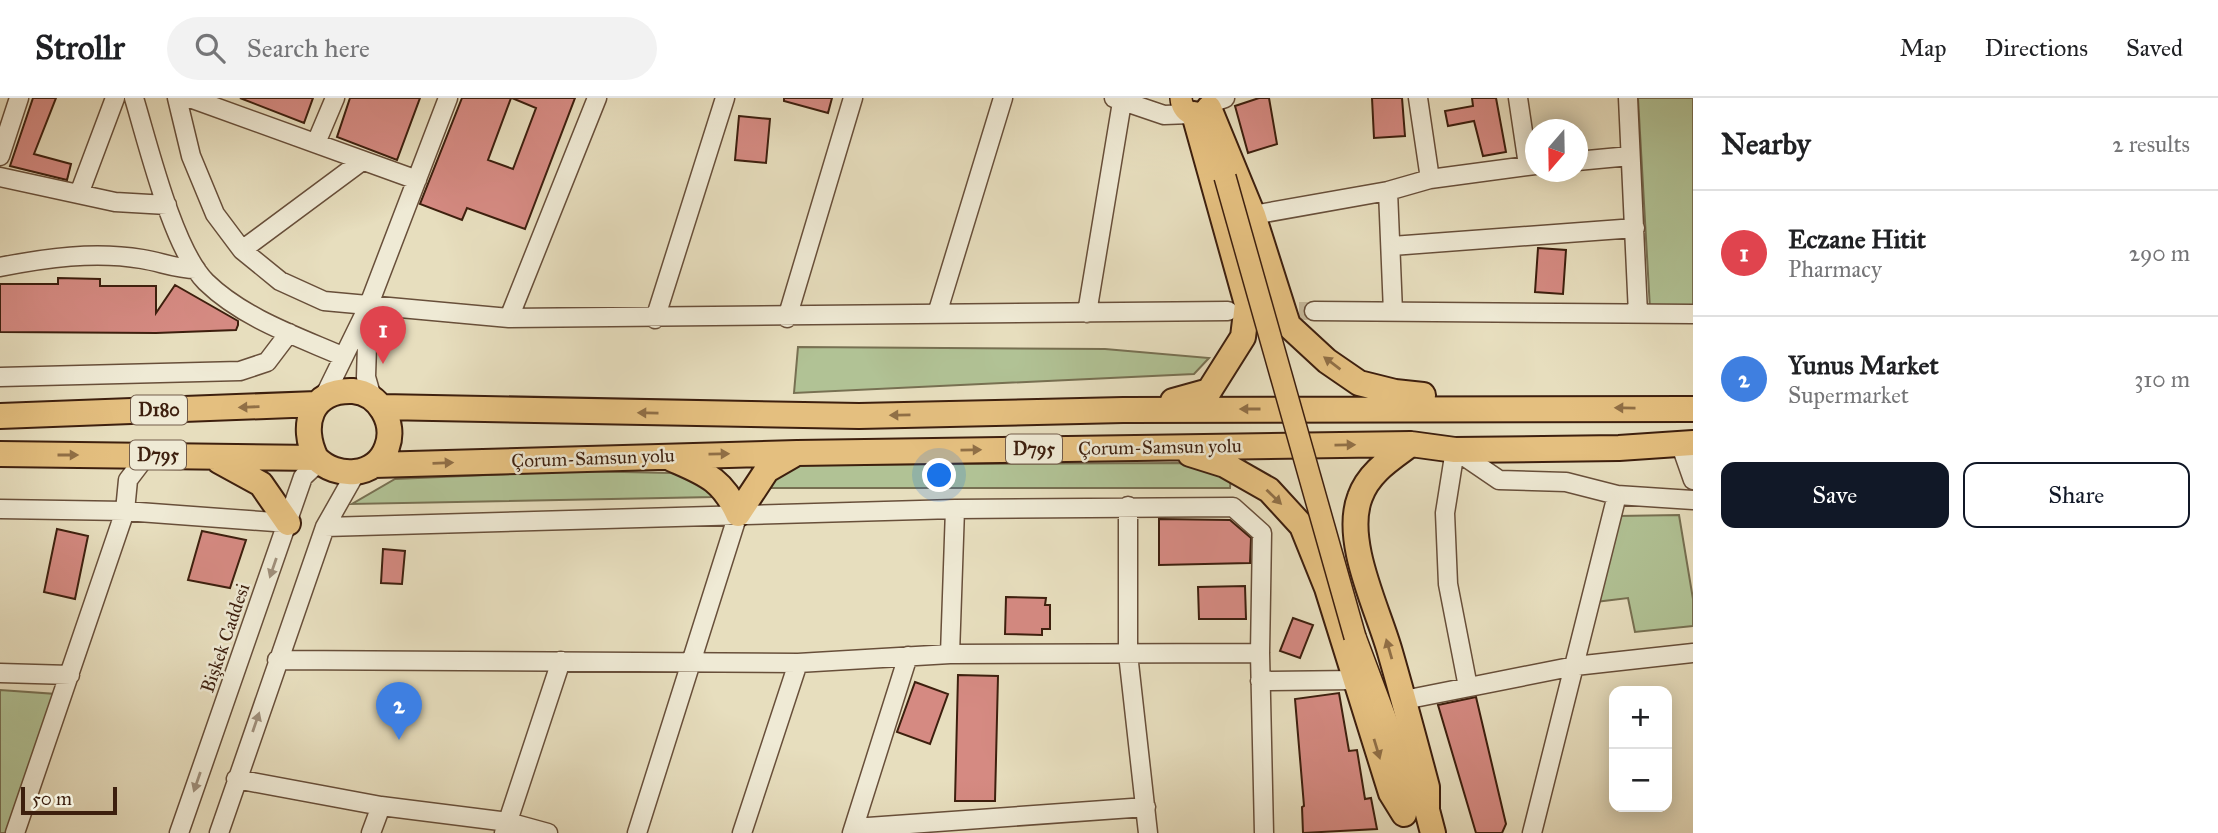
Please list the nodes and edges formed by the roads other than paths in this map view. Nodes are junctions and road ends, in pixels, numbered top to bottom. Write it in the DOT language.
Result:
graph roads {
  1 [pos="19,98"];
  2 [pos="115,98"];
  3 [pos="134,98"];
  4 [pos="177,98"];
  5 [pos="190,98"];
  6 [pos="335,98"];
  7 [pos="448,98"];
  8 [pos="597,98"];
  9 [pos="725,98"];
  10 [pos="853,98"];
  11 [pos="1003,98"];
  12 [pos="1418,98"];
  13 [pos="1518,98"];
  14 [pos="1628,98"];
  15 [pos="1118,100"];
  16 [pos="1203,106"];
  17 [pos="1525,132"];
  18 [pos="316,144"];
  19 [pos="0,156"];
  20 [pos="1630,156"];
  21 [pos="1588,160"];
  22 [pos="362,161"];
  23 [pos="1525,166"];
  24 [pos="0,177"];
  25 [pos="1430,179"];
  26 [pos="417,180"];
  27 [pos="1388,191"];
  28 [pos="79,194"];
  29 [pos="167,205"];
  30 [pos="1253,215"];
  31 [pos="1635,228"];
  32 [pos="1392,246"];
  33 [pos="242,250"];
  34 [pos="0,267"];
  35 [pos="196,269"];
  36 [pos="368,307"];
  37 [pos="1228,310"];
  38 [pos="1314,311"];
  39 [pos="1393,312"];
  40 [pos="1087,313"];
  41 [pos="937,314"];
  42 [pos="1638,314"];
  43 [pos="1693,314"];
  44 [pos="509,318"];
  45 [pos="655,318"];
  46 [pos="787,318"];
  47 [pos="289,333"];
  48 [pos="342,356"];
  49 [pos="0,377"];
  50 [pos="320,402"];
  51 [pos="377,402"];
  52 [pos="1563,407"];
  53 [pos="1693,409"];
  54 [pos="1124,410"];
  55 [pos="0,416"];
  56 [pos="1687,443"];
  57 [pos="1411,444"];
  58 [pos="1170,447"];
  59 [pos="1455,450"];
  60 [pos="797,453"];
  61 [pos="0,454"];
  62 [pos="147,455"];
  63 [pos="209,456"];
  64 [pos="664,456"];
  65 [pos="317,460"];
  66 [pos="365,469"];
  67 [pos="1693,480"];
  68 [pos="1617,495"];
  69 [pos="1693,500"];
  70 [pos="1128,506"];
  71 [pos="0,509"];
  72 [pos="955,509"];
  73 [pos="125,510"];
  74 [pos="738,514"];
  75 [pos="288,523"];
  76 [pos="325,527"];
  77 [pos="1260,653"];
  78 [pos="1693,653"];
  79 [pos="950,654"];
  80 [pos="1128,654"];
  81 [pos="908,656"];
  82 [pos="277,660"];
  83 [pos="561,661"];
  84 [pos="693,663"];
  85 [pos="798,663"];
  86 [pos="1575,666"];
  87 [pos="0,673"];
  88 [pos="70,675"];
  89 [pos="1356,680"];
  90 [pos="1260,681"];
  91 [pos="1468,687"];
  92 [pos="1404,699"];
  93 [pos="1404,768"];
  94 [pos="236,779"];
  95 [pos="381,806"];
  96 [pos="1146,807"];
  97 [pos="1418,822"];
  98 [pos="506,828"];
  99 [pos="961,828"];
  100 [pos="853,831"];
  101 [pos="15,833"];
  102 [pos="179,833"];
  103 [pos="219,833"];
  104 [pos="371,833"];
  105 [pos="548,833"];
  106 [pos="637,833"];
  107 [pos="742,833"];
  108 [pos="1148,833"];
  109 [pos="1264,833"];
  110 [pos="1532,833"];
  1 -- 19 [label="street"];
  2 -- 28 [label="street"];
  3 -- 29 [label="street"];
  4 -- 33 [label="street"];
  5 -- 18 [label="street"];
  6 -- 18 [label="street"];
  7 -- 26 [label="street"];
  8 -- 44 [label="street"];
  9 -- 45 [label="street"];
  10 -- 46 [label="street"];
  11 -- 41 [label="street"];
  12 -- 25 [label="street"];
  13 -- 17 [label="street"];
  14 -- 20 [label="street"];
  15 -- 16 [label="street"];
  15 -- 40 [label="street"];
  16 -- 30 [label="highway"];
  16 -- 54 [label="highway"];
  16 -- 93 [label="main road, bridge"];
  18 -- 22 [label="street"];
  20 -- 21 [label="street"];
  20 -- 31 [label="street"];
  22 -- 26 [label="street"];
  22 -- 33 [label="street"];
  23 -- 25 [label="street"];
  24 -- 28 [label="street"];
  25 -- 27 [label="street"];
  26 -- 36 [label="street"];
  27 -- 30 [label="street"];
  27 -- 32 [label="street"];
  28 -- 29 [label="street"];
  29 -- 35 [label="street"];
  52 -- 30 [label="highway, one-way"];
  31 -- 32 [label="street"];
  31 -- 42 [label="street"];
  32 -- 39 [label="street"];
  33 -- 36 [label="street"];
  34 -- 35 [label="street"];
  35 -- 47 [label="street"];
  36 -- 44 [label="street"];
  36 -- 48 [label="street"];
  36 -- 51 [label="street"];
  37 -- 40 [label="street"];
  38 -- 39 [label="street"];
  39 -- 42 [label="street"];
  40 -- 41 [label="street"];
  41 -- 46 [label="street"];
  42 -- 43 [label="street"];
  44 -- 45 [label="street"];
  45 -- 46 [label="street"];
  47 -- 48 [label="street"];
  47 -- 49 [label="street"];
  48 -- 50 [label="street"];
  50 -- 51 [label="highway, Çorum-Samsun yolu / D795"];
  50 -- 55 [label="highway, Çorum-Samsun yolu / D180, one-way"];
  50 -- 65 [label="highway"];
  54 -- 51 [label="highway, Çorum-Samsun yolu / D795, one-way"];
  51 -- 66 [label="highway"];
  53 -- 52 [label="highway, Çorum-Samsun yolu / D795, one-way"];
  52 -- 54 [label="highway, Çorum-Samsun yolu / D795, one-way"];
  56 -- 59 [label="highway, Çorum-Samsun yolu / D795"];
  56 -- 67 [label="street"];
  58 -- 57 [label="highway, Çorum-Samsun yolu / D795, one-way"];
  57 -- 59 [label="highway, Çorum-Samsun yolu / D795"];
  92 -- 57 [label="highway, one-way"];
  60 -- 58 [label="highway, Çorum-Samsun yolu / D795, one-way"];
  58 -- 89 [label="highway, one-way"];
  59 -- 68 [label="street"];
  59 -- 91 [label="street"];
  64 -- 60 [label="highway, Çorum-Samsun yolu / D795, one-way"];
  60 -- 74 [label="highway"];
  61 -- 62 [label="highway, Çorum-Samsun yolu / D795, one-way"];
  62 -- 63 [label="highway, Çorum-Samsun yolu / D795"];
  62 -- 73 [label="street"];
  63 -- 65 [label="highway, Çorum-Samsun yolu / D795"];
  63 -- 75 [label="highway"];
  66 -- 64 [label="highway, Çorum-Samsun yolu / D795, one-way"];
  64 -- 74 [label="highway"];
  65 -- 66 [label="highway, Çorum-Samsun yolu / D795"];
  65 -- 75 [label="street, Bişkek Caddesi"];
  66 -- 76 [label="street"];
  68 -- 69 [label="street"];
  68 -- 86 [label="street"];
  70 -- 72 [label="street"];
  70 -- 77 [label="street"];
  70 -- 80 [label="street"];
  71 -- 73 [label="street"];
  72 -- 74 [label="street"];
  72 -- 79 [label="street"];
  73 -- 75 [label="street"];
  73 -- 88 [label="street"];
  74 -- 76 [label="street"];
  74 -- 84 [label="street"];
  75 -- 102 [label="street, Bişkek Caddesi, one-way"];
  76 -- 82 [label="street"];
  77 -- 80 [label="street"];
  77 -- 90 [label="street"];
  78 -- 86 [label="street"];
  79 -- 80 [label="street"];
  79 -- 81 [label="street"];
  80 -- 96 [label="street"];
  81 -- 85 [label="street"];
  81 -- 100 [label="street"];
  82 -- 83 [label="street"];
  94 -- 82 [label="street, one-way"];
  83 -- 84 [label="street"];
  83 -- 98 [label="street"];
  84 -- 85 [label="street"];
  84 -- 106 [label="street"];
  85 -- 107 [label="street"];
  86 -- 91 [label="street"];
  86 -- 110 [label="street"];
  87 -- 88 [label="street"];
  88 -- 101 [label="street"];
  89 -- 90 [label="street"];
  89 -- 97 [label="highway, one-way"];
  90 -- 109 [label="street"];
  91 -- 92 [label="street"];
  92 -- 97 [label="highway"];
  93 -- 97 [label="highway"];
  94 -- 95 [label="street"];
  94 -- 103 [label="street"];
  95 -- 98 [label="street"];
  95 -- 104 [label="street"];
  96 -- 99 [label="street"];
  96 -- 108 [label="street"];
  98 -- 105 [label="street"];
  99 -- 100 [label="street"];
}
